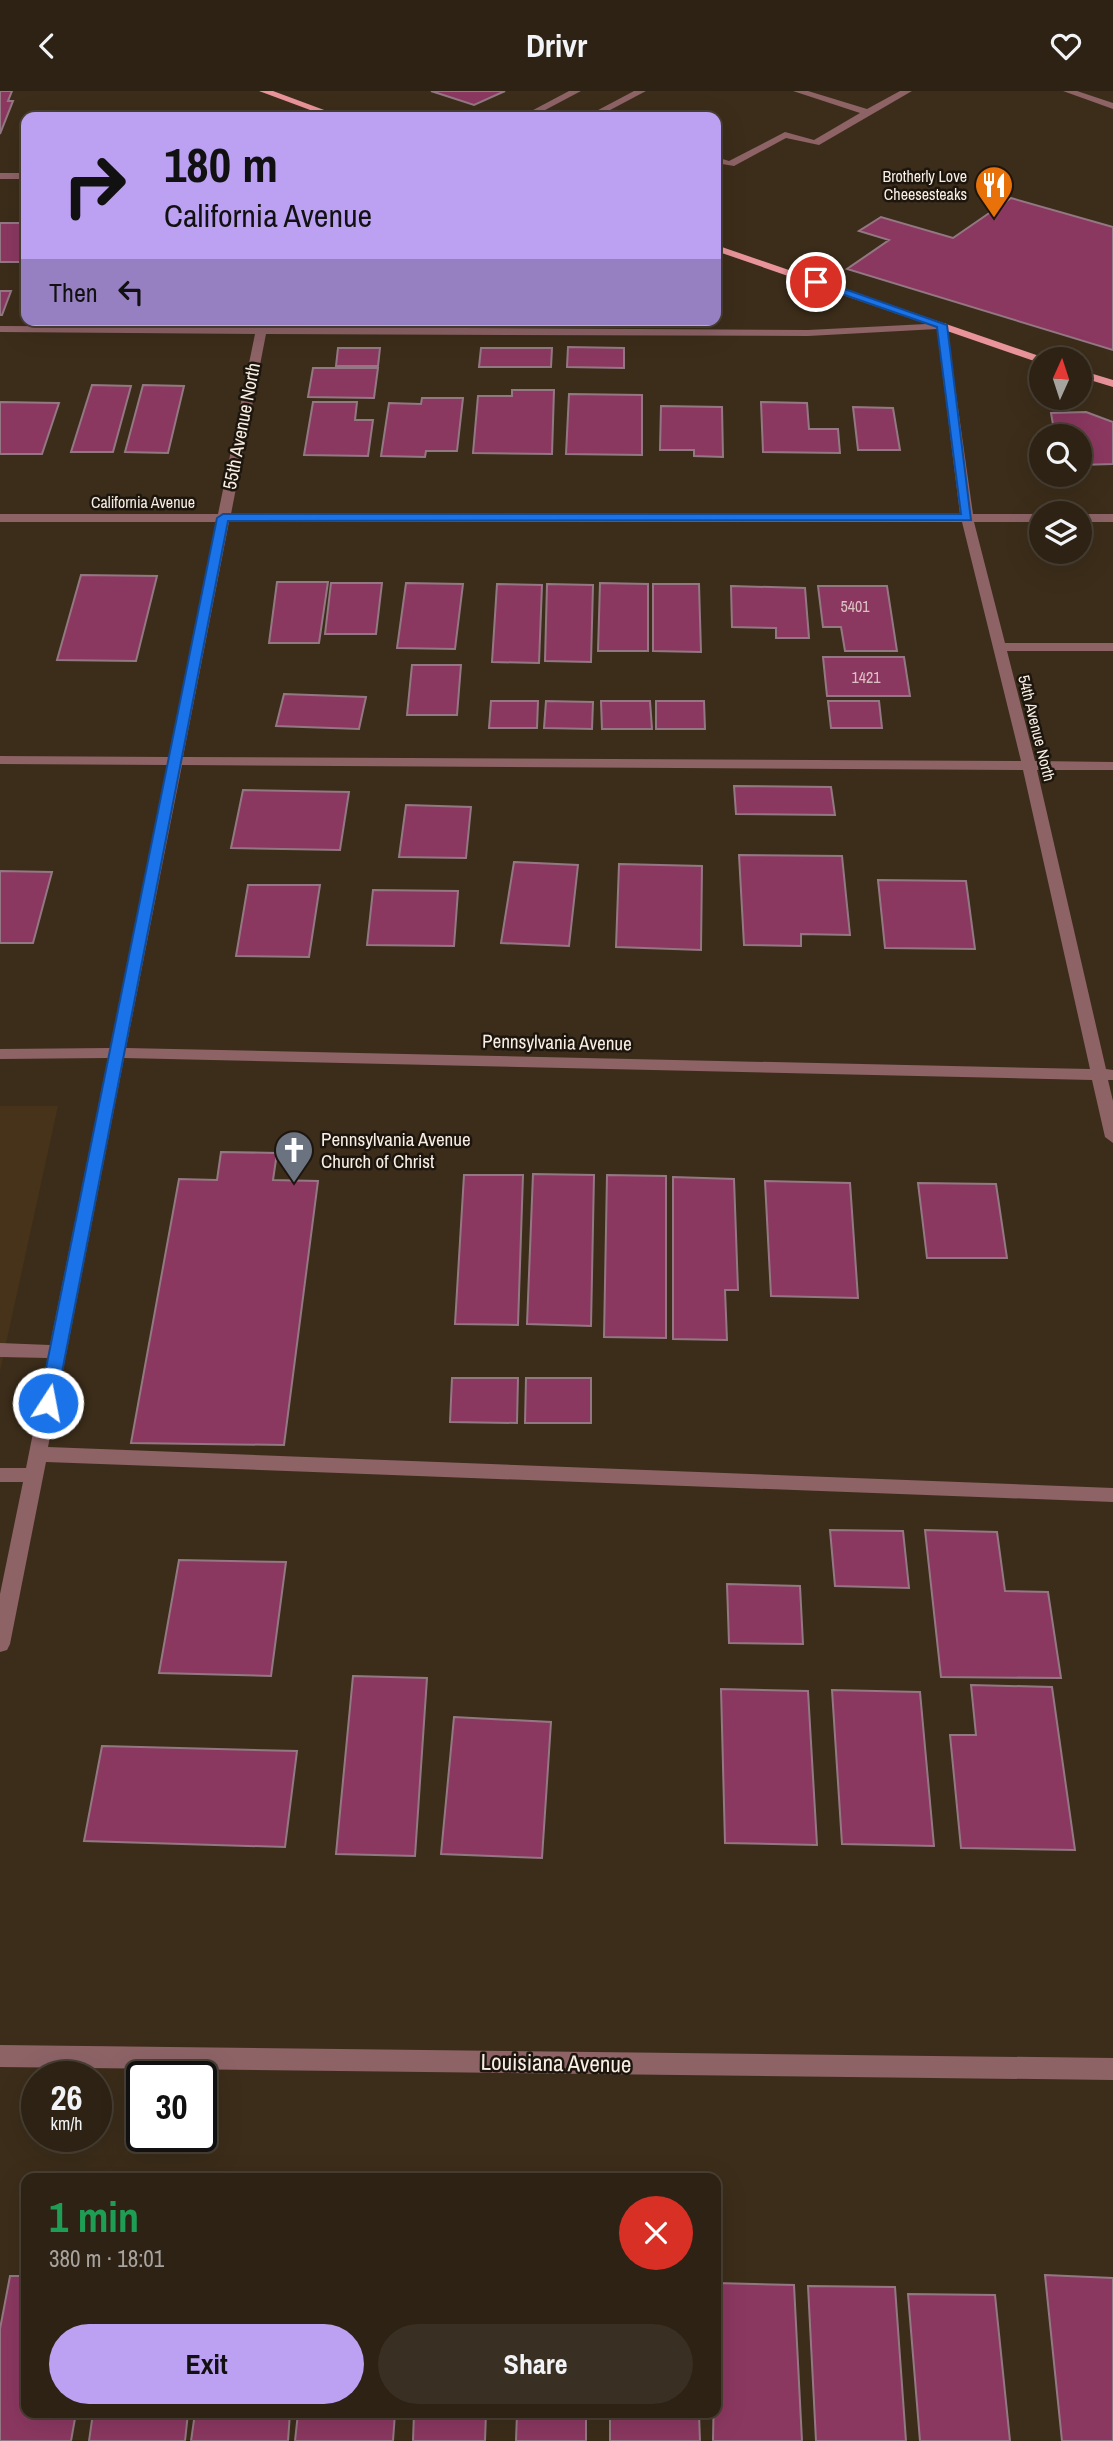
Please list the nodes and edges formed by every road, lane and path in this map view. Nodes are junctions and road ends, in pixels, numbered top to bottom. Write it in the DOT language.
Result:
graph roads {
  1 [pos="264,91"];
  2 [pos="576,91"];
  3 [pos="640,91"];
  4 [pos="798,91"];
  5 [pos="907,91"];
  6 [pos="1068,91"];
  7 [pos="1113,107"];
  8 [pos="324,112"];
  9 [pos="534,112"];
  10 [pos="600,112"];
  11 [pos="868,112"];
  12 [pos="721,161"];
  13 [pos="0,176"];
  14 [pos="21,176"];
  15 [pos="721,250"];
  16 [pos="942,325"];
  17 [pos="196,326"];
  18 [pos="262,326"];
  19 [pos="330,326"];
  20 [pos="0,329"];
  21 [pos="1029,356"];
  22 [pos="1092,377"];
  23 [pos="1113,384"];
  24 [pos="967,517"];
  25 [pos="0,518"];
  26 [pos="223,518"];
  27 [pos="1029,518"];
  28 [pos="1092,518"];
  29 [pos="1113,518"];
  30 [pos="999,647"];
  31 [pos="1113,647"];
  32 [pos="0,760"];
  33 [pos="175,761"];
  34 [pos="1029,766"];
  35 [pos="1113,766"];
  36 [pos="117,1053"];
  37 [pos="0,1054"];
  38 [pos="1107,1075"];
  39 [pos="1113,1137"];
  40 [pos="0,1350"];
  41 [pos="58,1352"];
  42 [pos="38,1454"];
  43 [pos="0,1475"];
  44 [pos="33,1475"];
  45 [pos="1113,1495"];
  46 [pos="0,1644"];
  47 [pos="0,2056"];
  48 [pos="1113,2069"];
  1 -- 8 [label="main road"];
  2 -- 9 [label="street"];
  3 -- 10 [label="street"];
  4 -- 11 [label="street"];
  5 -- 11 [label="street"];
  6 -- 7 [label="street"];
  11 -- 12 [label="street"];
  13 -- 14 [label="street"];
  15 -- 16 [label="main road"];
  16 -- 19 [label="street"];
  16 -- 21 [label="main road"];
  16 -- 24 [label="street, 54th Avenue North"];
  17 -- 20 [label="street"];
  18 -- 26 [label="street, 55th Avenue North"];
  22 -- 23 [label="main road"];
  24 -- 26 [label="street, California Avenue"];
  24 -- 27 [label="street, California Avenue"];
  24 -- 30 [label="street, 54th Avenue North"];
  25 -- 26 [label="street, California Avenue"];
  26 -- 33 [label="street, 55th Avenue North"];
  28 -- 29 [label="street"];
  30 -- 31 [label="street"];
  30 -- 34 [label="street, 54th Avenue North"];
  32 -- 33 [label="street"];
  33 -- 34 [label="street"];
  33 -- 36 [label="street, 55th Avenue North"];
  34 -- 35 [label="street"];
  34 -- 38 [label="street, 54th Avenue North"];
  36 -- 37 [label="street, Pennsylvania Avenue"];
  36 -- 38 [label="street, Pennsylvania Avenue"];
  36 -- 41 [label="street, 55th Avenue North"];
  38 -- 39 [label="street, 54th Avenue North"];
  40 -- 41 [label="street"];
  41 -- 42 [label="street, 55th Avenue North"];
  42 -- 44 [label="street, 55th Avenue North"];
  42 -- 45 [label="street"];
  43 -- 44 [label="street"];
  44 -- 46 [label="street, 55th Avenue North"];
  47 -- 48 [label="street, Louisiana Avenue"];
}
